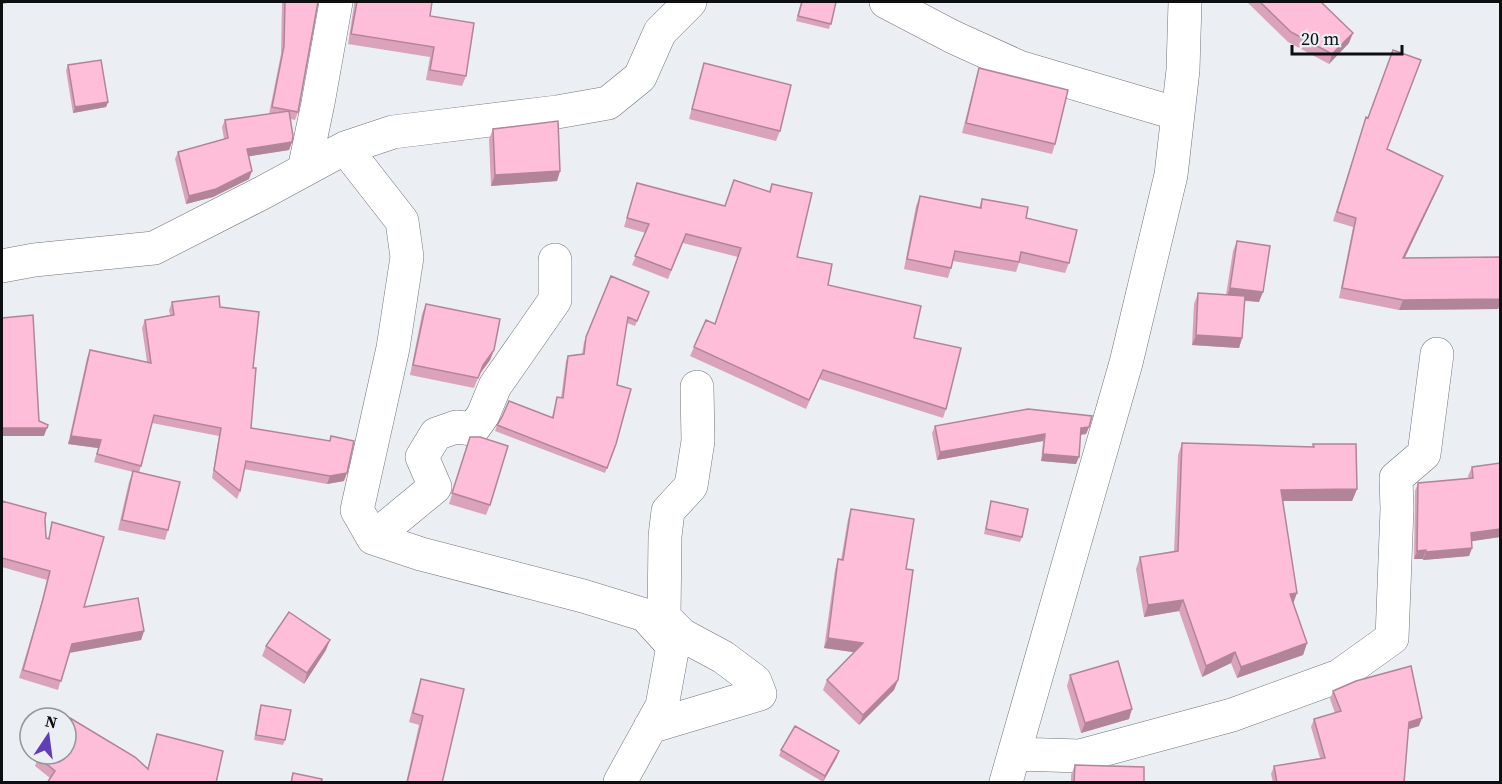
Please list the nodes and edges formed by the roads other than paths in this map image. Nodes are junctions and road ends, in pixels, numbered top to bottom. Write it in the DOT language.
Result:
graph roads {
  1 [pos="336,2"];
  2 [pos="690,2"];
  3 [pos="886,2"];
  4 [pos="1185,2"];
  5 [pos="318,103"];
  6 [pos="1178,114"];
  7 [pos="353,146"];
  8 [pos="304,170"];
  9 [pos="555,260"];
  10 [pos="2,266"];
  11 [pos="1437,354"];
  12 [pos="697,387"];
  13 [pos="373,538"];
  14 [pos="650,727"];
  15 [pos="1010,768"];
  16 [pos="620,783"];
  1 -- 5 [label="street"];
  2 -- 7 [label="street"];
  3 -- 6 [label="street"];
  4 -- 6 [label="street"];
  5 -- 7 [label="street"];
  5 -- 8 [label="street"];
  6 -- 15 [label="street"];
  7 -- 8 [label="street"];
  7 -- 13 [label="street"];
  8 -- 10 [label="street"];
  9 -- 13 [label="street"];
  11 -- 15 [label="street"];
  12 -- 14 [label="street"];
  13 -- 14 [label="street"];
  14 -- 16 [label="street"];
}
